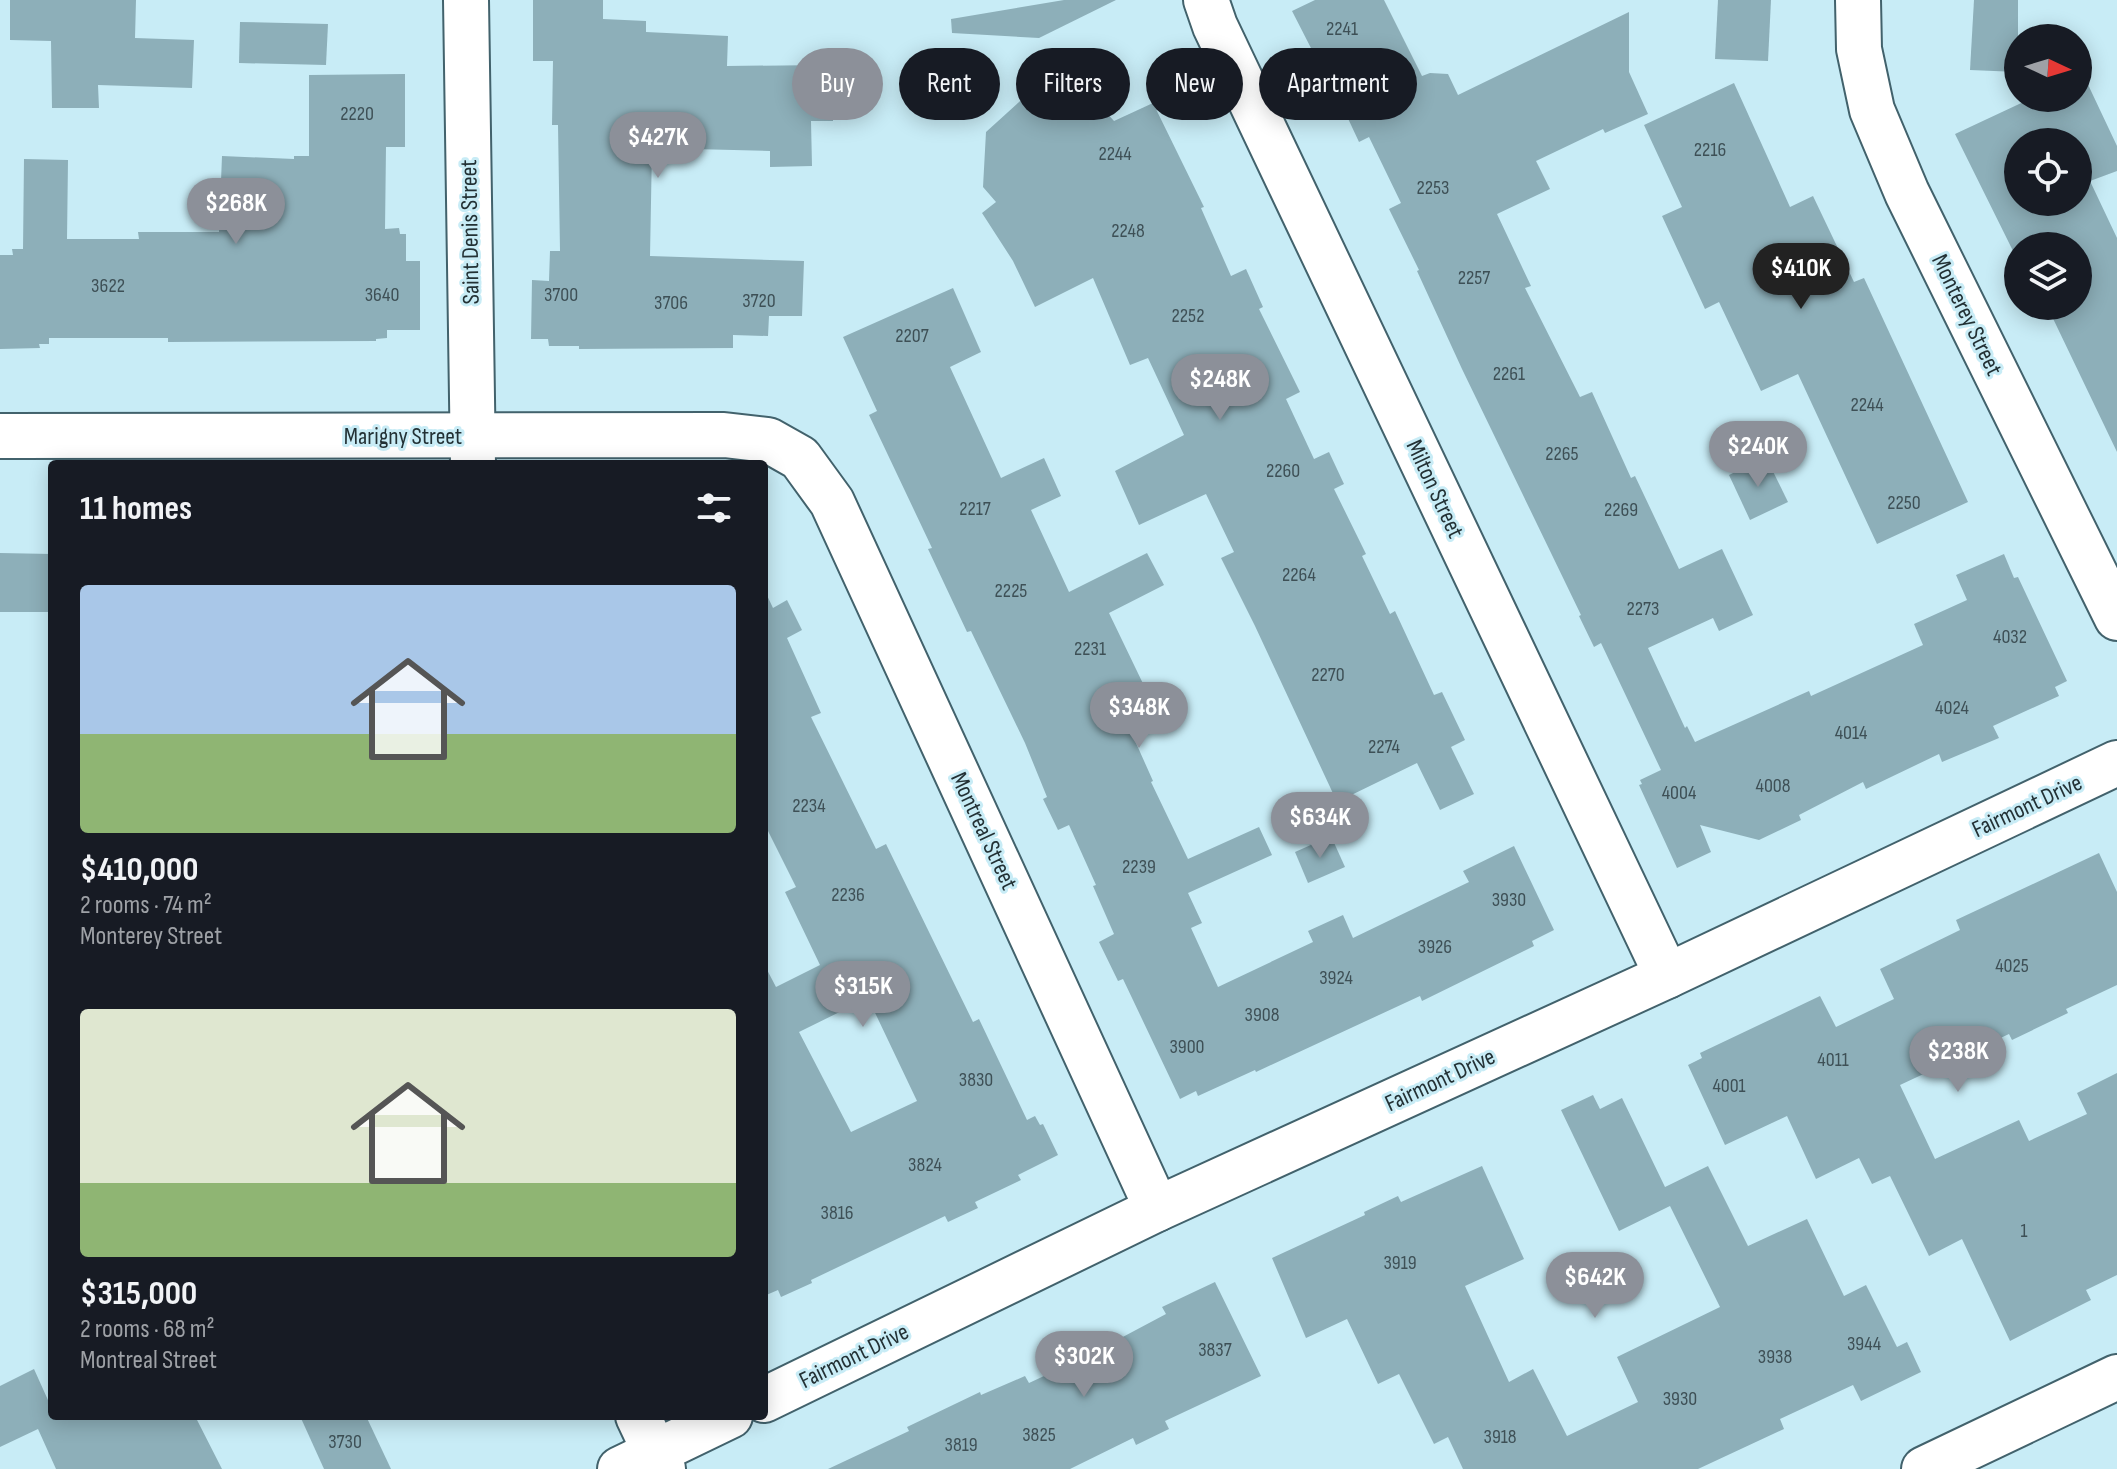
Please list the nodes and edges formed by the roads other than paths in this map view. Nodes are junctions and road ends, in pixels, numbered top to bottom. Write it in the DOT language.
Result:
graph roads {
  1 [pos="466,0"];
  2 [pos="1206,0"];
  3 [pos="1858,0"];
  4 [pos="0,436"];
  5 [pos="473,450"];
  6 [pos="800,458"];
  7 [pos="2117,618"];
  8 [pos="2117,763"];
  9 [pos="1667,976"];
  10 [pos="1157,1209"];
  11 [pos="2117,1377"];
  12 [pos="768,1398"];
  13 [pos="720,1420"];
  14 [pos="644,1452"];
  15 [pos="1924,1469"];
  1 -- 5 [label="street, Saint Denis Street"];
  2 -- 9 [label="street, Milton Street"];
  3 -- 7 [label="street, Monterey Street"];
  4 -- 5 [label="street, Marigny Street"];
  5 -- 6 [label="street, Marigny Street"];
  6 -- 10 [label="street, Montreal Street"];
  8 -- 9 [label="street, Fairmont Drive"];
  9 -- 10 [label="street, Fairmont Drive"];
  10 -- 12 [label="street, Fairmont Drive"];
  11 -- 15 [label="street"];
  13 -- 14 [label="street"];
}
